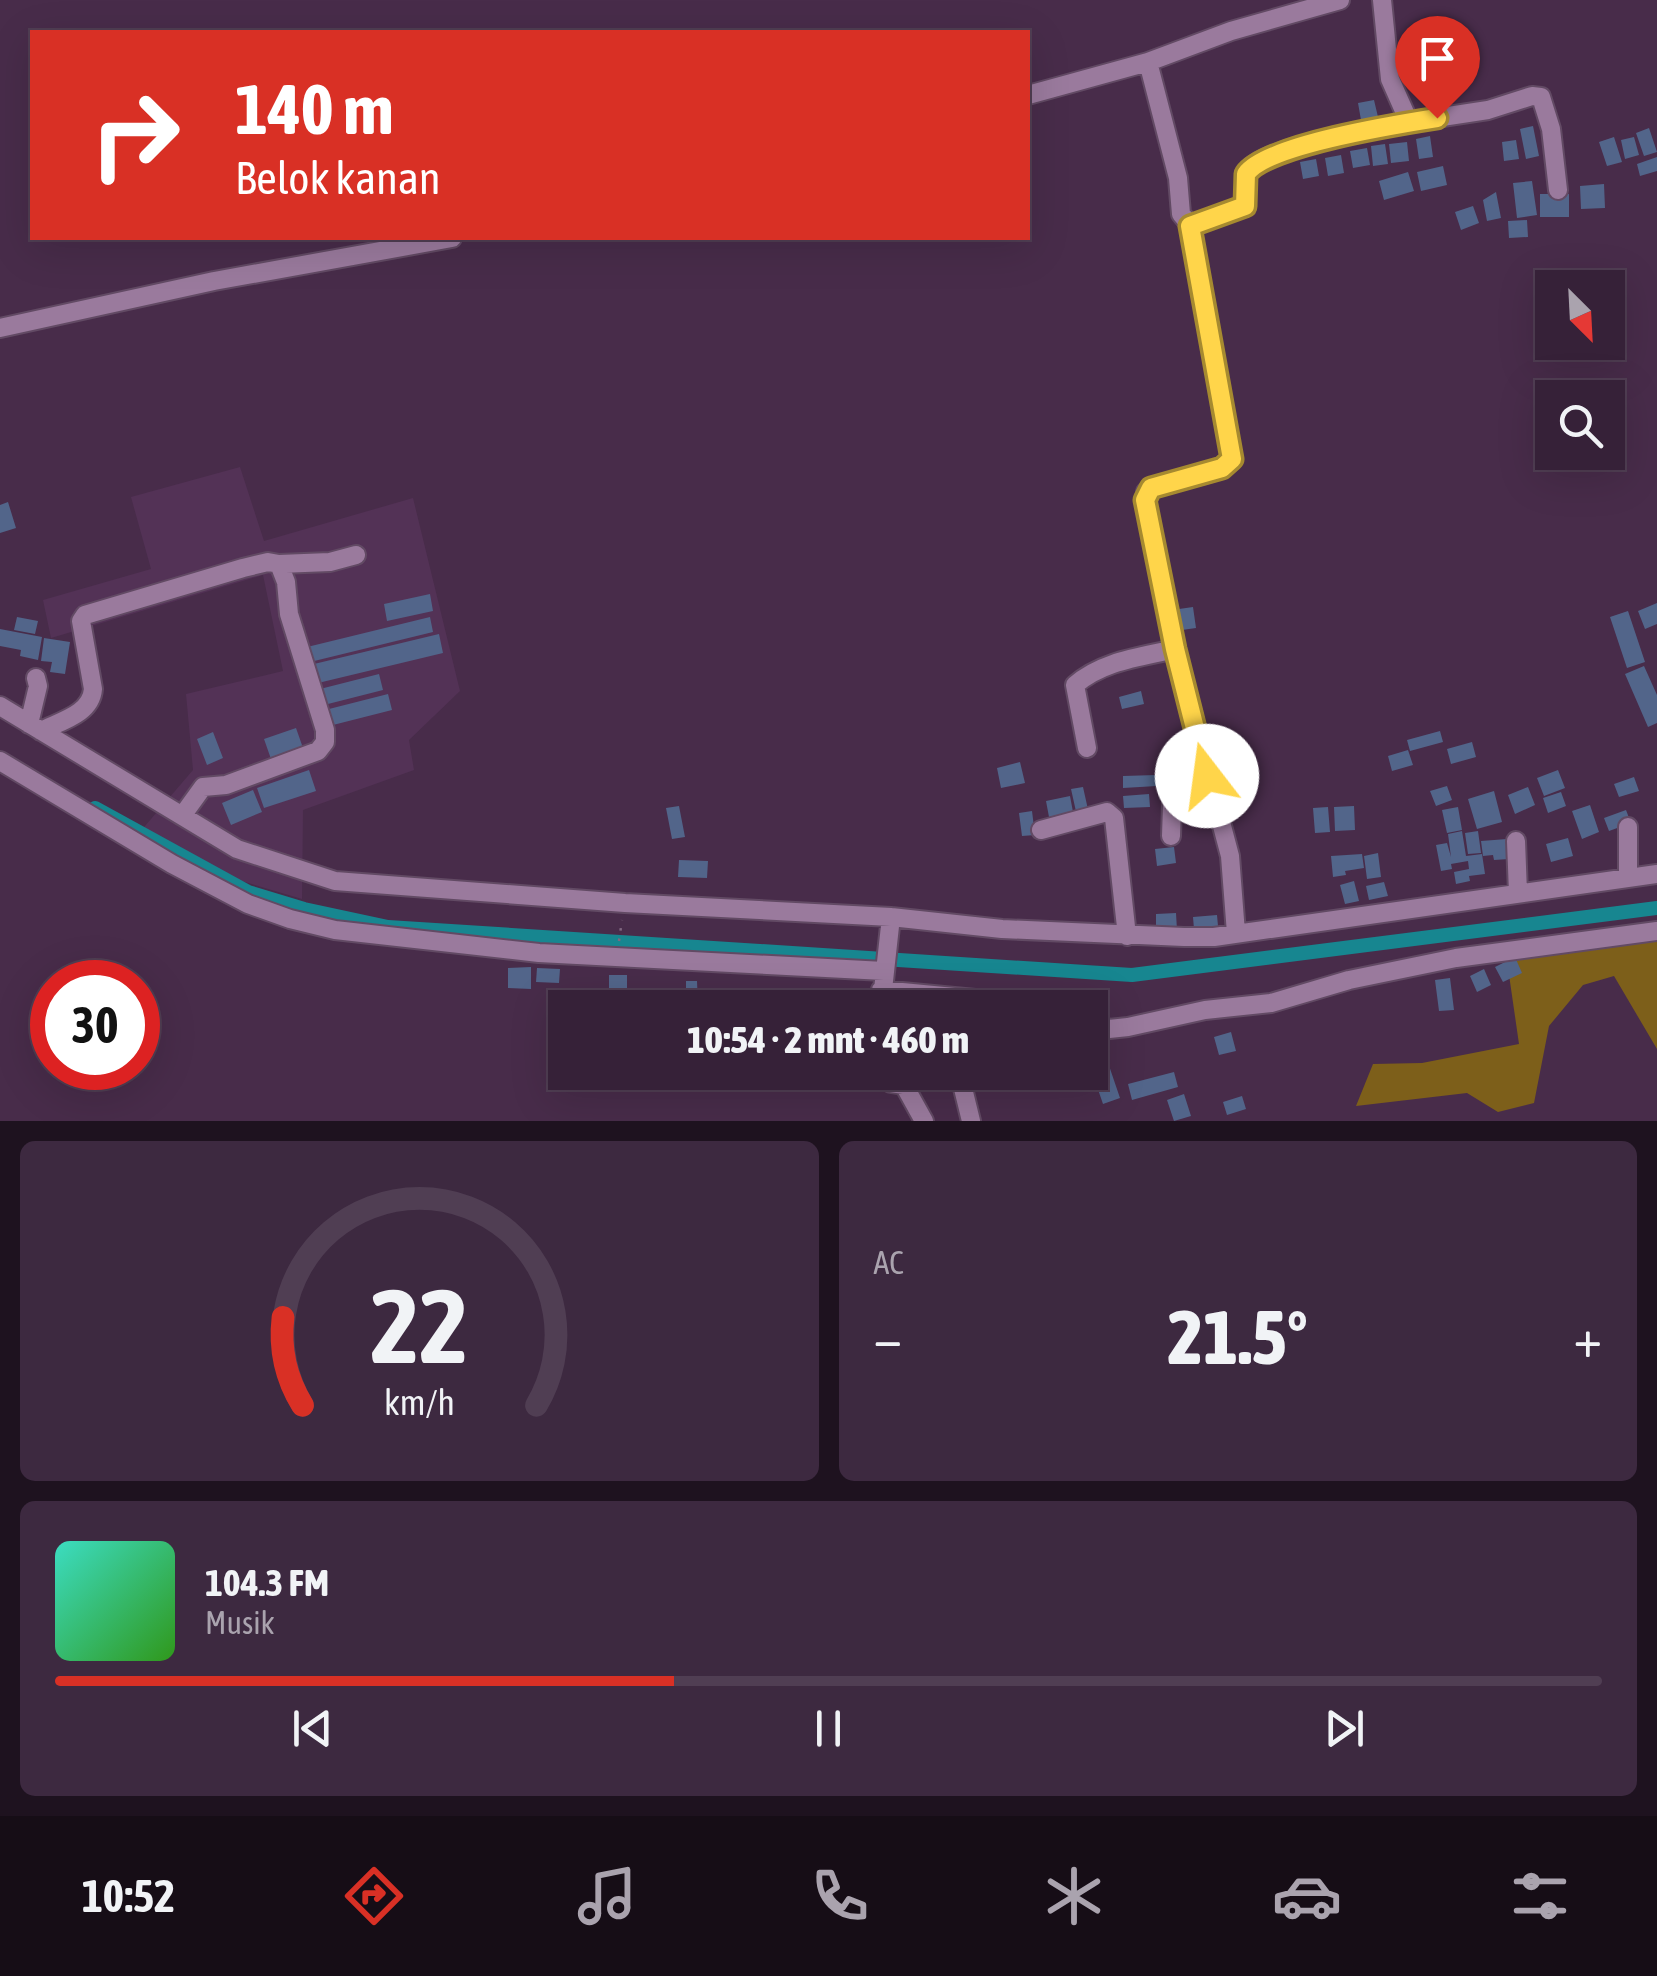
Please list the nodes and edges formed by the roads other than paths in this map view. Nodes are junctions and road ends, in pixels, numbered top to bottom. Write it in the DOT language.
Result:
graph roads {
  1 [pos="1340,0"];
  2 [pos="1382,0"];
  3 [pos="1148,62"];
  4 [pos="1030,94"];
  5 [pos="1409,122"];
  6 [pos="1558,190"];
  7 [pos="1190,226"];
  8 [pos="441,240"];
  9 [pos="0,328"];
  10 [pos="356,555"];
  11 [pos="278,564"];
  12 [pos="1175,649"];
  13 [pos="36,678"];
  14 [pos="0,706"];
  15 [pos="35,727"];
  16 [pos="1087,748"];
  17 [pos="0,761"];
  18 [pos="1213,796"];
  19 [pos="182,816"];
  20 [pos="1628,828"];
  21 [pos="1041,830"];
  22 [pos="1171,836"];
  23 [pos="1516,841"];
  24 [pos="1657,874"];
  25 [pos="1628,877"];
  26 [pos="1518,893"];
  27 [pos="890,924"];
  28 [pos="1657,931"];
  29 [pos="1236,933"];
  30 [pos="1127,936"];
  31 [pos="883,983"];
  32 [pos="1108,1029"];
  33 [pos="907,1090"];
  34 [pos="963,1090"];
  35 [pos="924,1121"];
  36 [pos="971,1121"];
  1 -- 3 [label="street"];
  2 -- 5 [label="street"];
  3 -- 4 [label="street"];
  3 -- 7 [label="street"];
  5 -- 6 [label="street"];
  5 -- 7 [label="street"];
  7 -- 12 [label="street"];
  8 -- 9 [label="street"];
  10 -- 11 [label="street"];
  11 -- 15 [label="street"];
  11 -- 19 [label="street"];
  12 -- 16 [label="street"];
  12 -- 18 [label="street"];
  13 -- 15 [label="street"];
  14 -- 15 [label="street"];
  15 -- 19 [label="street"];
  17 -- 31 [label="street"];
  18 -- 22 [label="street"];
  18 -- 29 [label="street"];
  19 -- 27 [label="street"];
  20 -- 25 [label="street"];
  21 -- 30 [label="street"];
  23 -- 26 [label="street"];
  24 -- 25 [label="street"];
  25 -- 26 [label="street"];
  26 -- 29 [label="street"];
  27 -- 30 [label="street"];
  27 -- 31 [label="street"];
  28 -- 32 [label="street"];
  29 -- 30 [label="street"];
  33 -- 35 [label="street"];
  34 -- 36 [label="street"];
}
